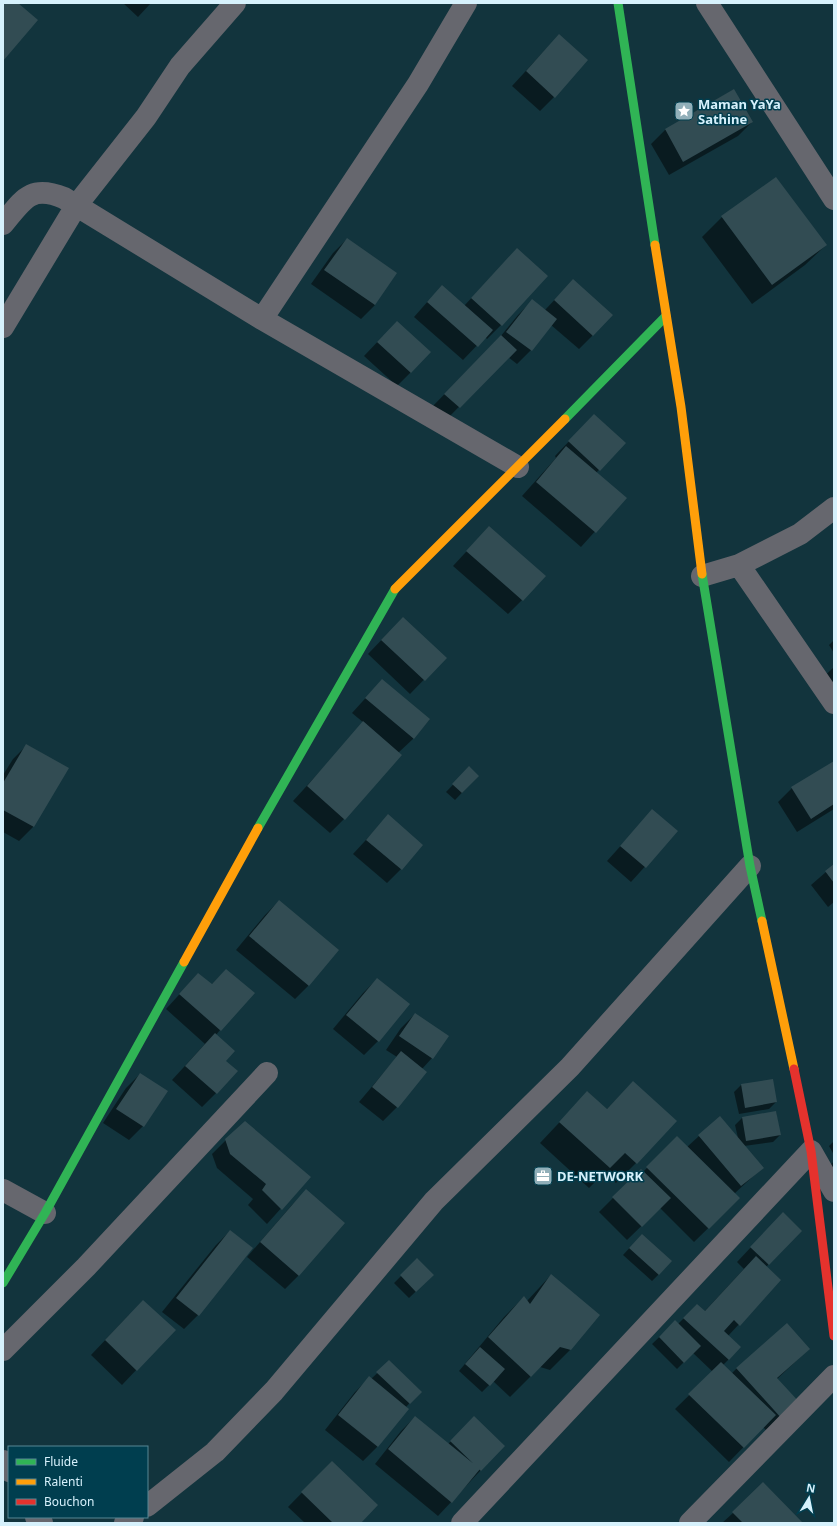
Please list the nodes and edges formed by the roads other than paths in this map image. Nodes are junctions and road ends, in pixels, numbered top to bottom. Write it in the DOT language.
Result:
graph roads {
  1 [pos="235,3"];
  2 [pos="466,3"];
  3 [pos="618,3"];
  4 [pos="707,3"];
  5 [pos="834,199"];
  6 [pos="76,206"];
  7 [pos="3,224"];
  8 [pos="666,316"];
  9 [pos="262,319"];
  10 [pos="3,327"];
  11 [pos="518,467"];
  12 [pos="834,508"];
  13 [pos="739,566"];
  14 [pos="702,576"];
  15 [pos="834,703"];
  16 [pos="750,866"];
  17 [pos="267,1073"];
  18 [pos="811,1151"];
  19 [pos="3,1190"];
  20 [pos="834,1191"];
  21 [pos="45,1213"];
  22 [pos="3,1283"];
  23 [pos="834,1336"];
  24 [pos="3,1350"];
  25 [pos="834,1376"];
  26 [pos="148,1505"];
  27 [pos="462,1523"];
  28 [pos="690,1523"];
  1 -- 6 [label="street"];
  2 -- 9 [label="street"];
  3 -- 8 [label="street"];
  4 -- 5 [label="street"];
  6 -- 7 [label="street"];
  6 -- 9 [label="street"];
  6 -- 10 [label="street"];
  8 -- 11 [label="street"];
  8 -- 14 [label="street"];
  9 -- 11 [label="street"];
  11 -- 21 [label="street"];
  12 -- 13 [label="street"];
  13 -- 14 [label="street"];
  13 -- 15 [label="street"];
  14 -- 16 [label="street"];
  16 -- 18 [label="street"];
  16 -- 26 [label="street"];
  17 -- 24 [label="street"];
  18 -- 20 [label="street"];
  18 -- 23 [label="street"];
  18 -- 27 [label="street"];
  19 -- 21 [label="street"];
  21 -- 22 [label="street"];
  25 -- 28 [label="street"];
}
